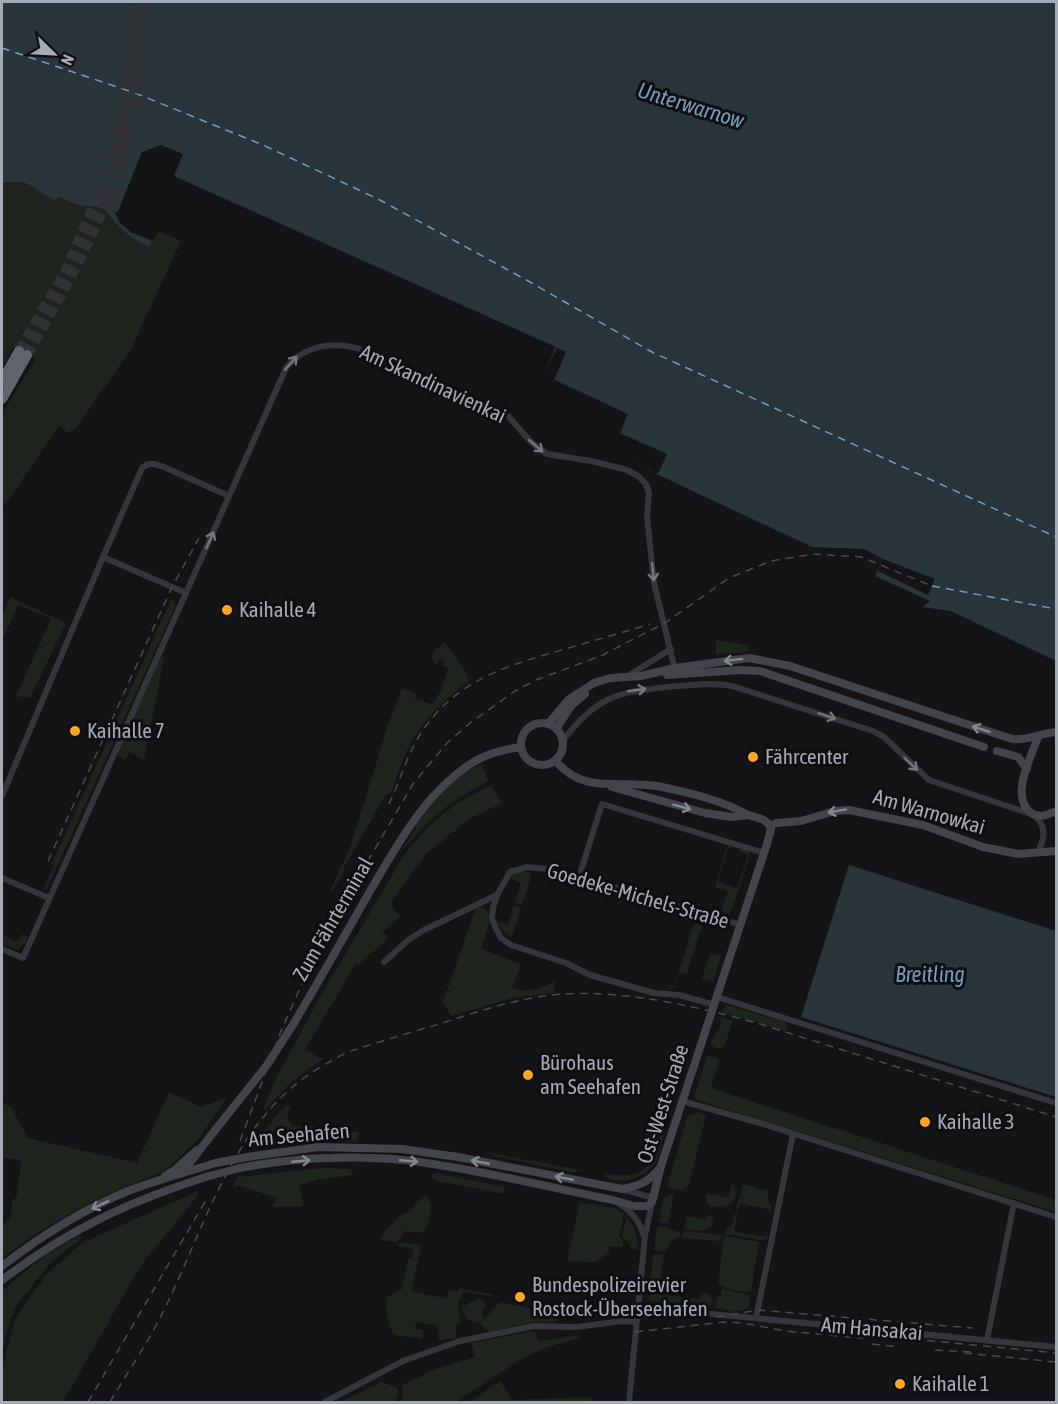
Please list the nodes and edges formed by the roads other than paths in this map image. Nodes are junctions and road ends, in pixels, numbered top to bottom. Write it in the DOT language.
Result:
graph roads {
  1 [pos="2,381"];
  2 [pos="2,399"];
  3 [pos="229,496"];
  4 [pos="103,557"];
  5 [pos="186,593"];
  6 [pos="671,649"];
  7 [pos="676,671"];
  8 [pos="625,677"];
  9 [pos="548,724"];
  10 [pos="556,729"];
  11 [pos="1056,732"];
  12 [pos="1038,737"];
  13 [pos="562,741"];
  14 [pos="521,747"];
  15 [pos="984,747"];
  16 [pos="997,751"];
  17 [pos="555,760"];
  18 [pos="1027,769"];
  19 [pos="606,784"];
  20 [pos="2,796"];
  21 [pos="1056,811"];
  22 [pos="748,815"];
  23 [pos="1034,815"];
  24 [pos="770,826"];
  25 [pos="1056,851"];
  26 [pos="764,853"];
  27 [pos="1037,853"];
  28 [pos="579,877"];
  29 [pos="2,878"];
  30 [pos="497,895"];
  31 [pos="49,898"];
  32 [pos="741,925"];
  33 [pos="2,949"];
  34 [pos="384,962"];
  35 [pos="716,1001"];
  36 [pos="682,1101"];
  37 [pos="1056,1103"];
  38 [pos="793,1134"];
  39 [pos="204,1144"];
  40 [pos="661,1166"];
  41 [pos="182,1174"];
  42 [pos="154,1182"];
  43 [pos="622,1189"];
  44 [pos="162,1191"];
  45 [pos="613,1200"];
  46 [pos="652,1202"];
  47 [pos="1014,1203"];
  48 [pos="1056,1217"];
  49 [pos="645,1236"];
  50 [pos="2,1266"];
  51 [pos="2,1280"];
  52 [pos="638,1307"];
  53 [pos="756,1318"];
  54 [pos="636,1322"];
  55 [pos="987,1340"];
  56 [pos="1056,1347"];
  57 [pos="326,1402"];
  58 [pos="629,1402"];
  1 -- 2 [label="highway"];
  3 -- 4 [label="street"];
  5 -- 3 [label="street, Am Skandinavienkai, one-way"];
  3 -- 6 [label="street, Am Skandinavienkai, one-way"];
  4 -- 5 [label="street"];
  4 -- 20 [label="street"];
  5 -- 31 [label="street, Am Skandinavienkai"];
  6 -- 7 [label="street, Am Skandinavienkai"];
  6 -- 8 [label="street"];
  7 -- 8 [label="street"];
  7 -- 10 [label="street"];
  12 -- 7 [label="street, one-way"];
  7 -- 15 [label="street"];
  8 -- 9 [label="street"];
  9 -- 10 [label="street"];
  9 -- 14 [label="street"];
  10 -- 13 [label="street"];
  11 -- 12 [label="street"];
  12 -- 18 [label="street"];
  13 -- 17 [label="street"];
  13 -- 23 [label="street, Am Warnowkai, one-way"];
  14 -- 17 [label="street"];
  14 -- 39 [label="street, Zum Fährterminal, bridge"];
  16 -- 18 [label="street"];
  17 -- 19 [label="street"];
  18 -- 23 [label="street"];
  19 -- 22 [label="street, one-way"];
  19 -- 22 [label="street"];
  21 -- 23 [label="street, Am Warnowkai"];
  22 -- 24 [label="street"];
  23 -- 27 [label="street"];
  24 -- 26 [label="street, Ost-West-Straße"];
  27 -- 24 [label="street, Am Warnowkai, one-way"];
  25 -- 27 [label="street, Am Warnowkai"];
  26 -- 28 [label="street"];
  26 -- 32 [label="street, Ost-West-Straße"];
  28 -- 30 [label="street, Goedeke-Michels-Straße"];
  28 -- 32 [label="street, Goedeke-Michels-Straße"];
  29 -- 31 [label="street"];
  30 -- 34 [label="street"];
  30 -- 35 [label="street, Goedeke-Michels-Straße"];
  31 -- 33 [label="street, Am Skandinavienkai"];
  32 -- 35 [label="street, Ost-West-Straße"];
  35 -- 36 [label="street, Ost-West-Straße"];
  35 -- 37 [label="street, Goedeke-Michels-Straße"];
  36 -- 38 [label="street"];
  36 -- 40 [label="street, Ost-West-Straße"];
  38 -- 47 [label="street"];
  38 -- 53 [label="street"];
  39 -- 41 [label="street, Zum Fährterminal"];
  39 -- 42 [label="street, Zum Fährterminal"];
  40 -- 43 [label="street, Am Seehafen"];
  40 -- 46 [label="street, Ost-West-Straße"];
  41 -- 42 [label="street, Am Seehafen"];
  43 -- 41 [label="street, Am Seehafen, one-way, bridge"];
  41 -- 44 [label="street, Zum Fährterminal"];
  42 -- 50 [label="street, Am Seehafen, one-way"];
  43 -- 46 [label="street, Am Seehafen"];
  44 -- 45 [label="street, Am Seehafen, one-way, bridge"];
  44 -- 51 [label="street, Am Seehafen"];
  45 -- 46 [label="street, Am Seehafen"];
  45 -- 49 [label="street, Am Seehafen"];
  46 -- 49 [label="street, Ost-West-Straße"];
  47 -- 48 [label="street"];
  47 -- 55 [label="street"];
  49 -- 52 [label="street, Ost-West-Straße"];
  52 -- 53 [label="street, Am Hansakai"];
  52 -- 54 [label="street, Ost-West-Straße"];
  53 -- 55 [label="street, Am Hansakai"];
  54 -- 57 [label="street"];
  54 -- 58 [label="street, Ost-West-Straße"];
  55 -- 56 [label="street, Am Hansakai"];
}
